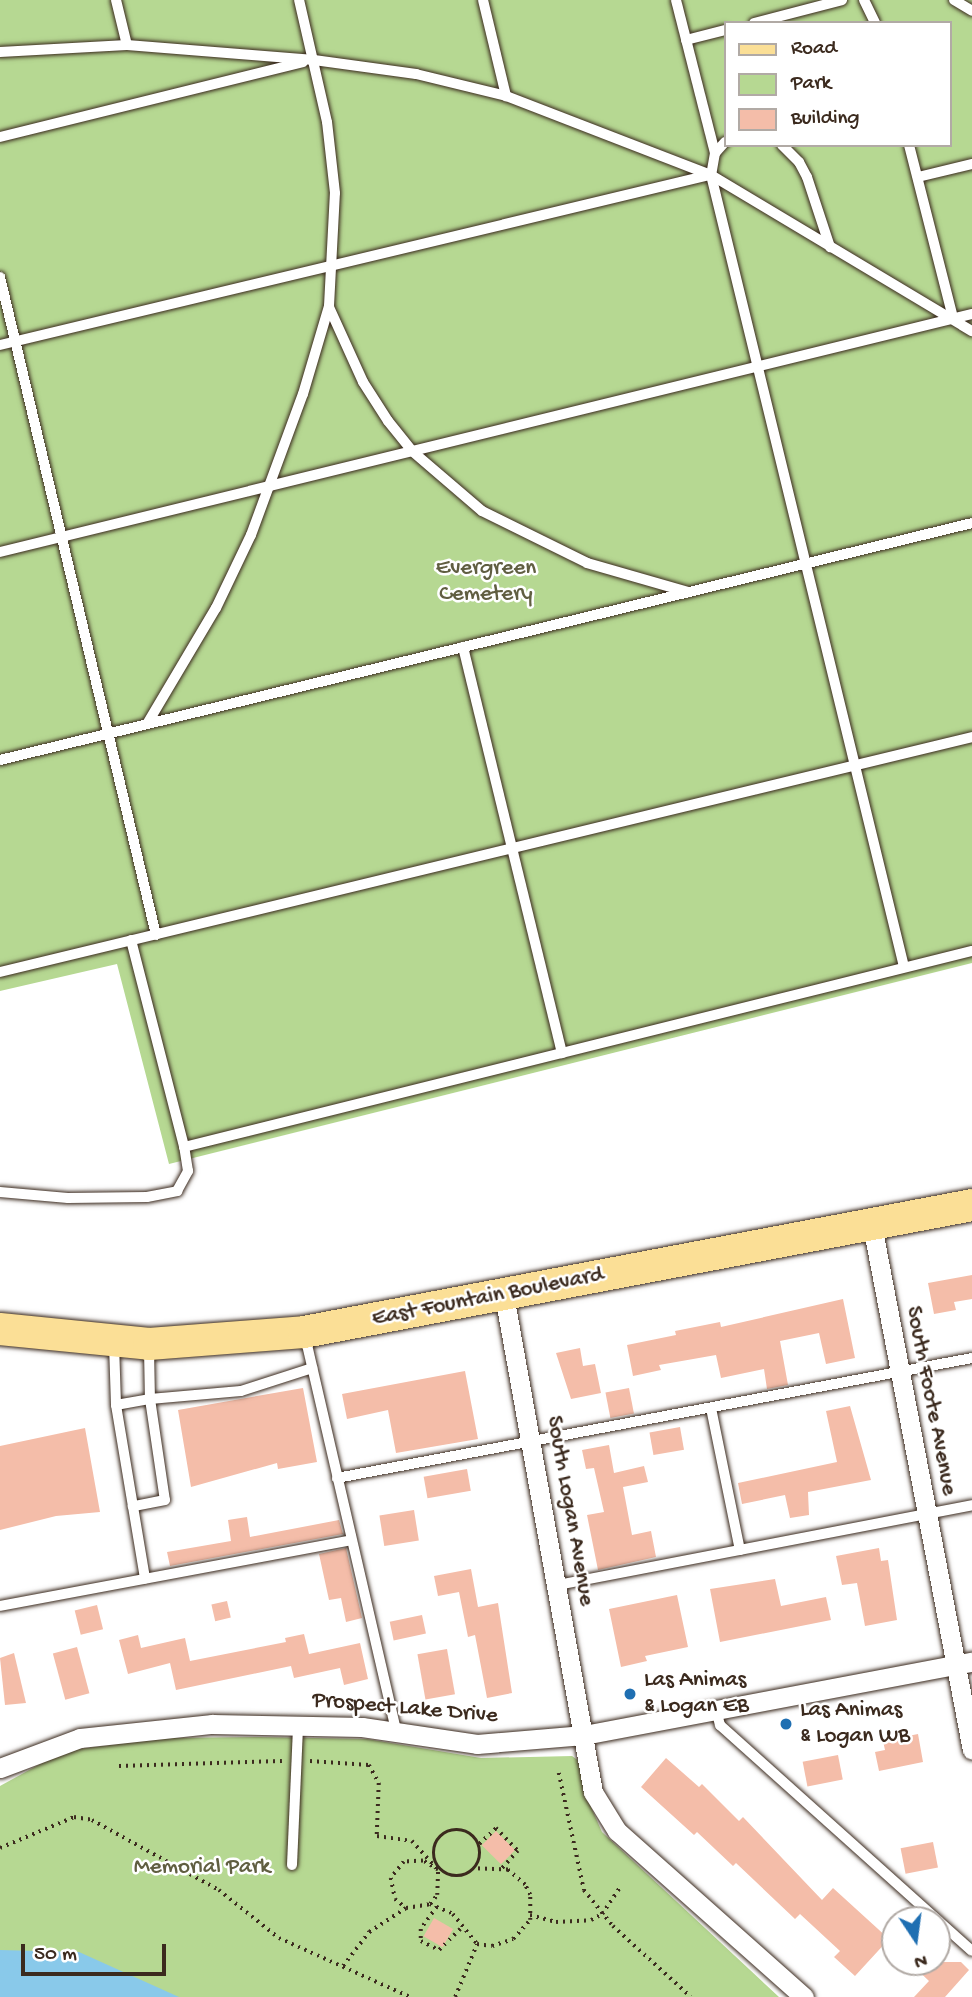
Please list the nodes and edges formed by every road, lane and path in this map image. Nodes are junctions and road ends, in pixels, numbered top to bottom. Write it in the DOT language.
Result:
graph roads {
  1 [pos="116,0"];
  2 [pos="299,0"];
  3 [pos="483,0"];
  4 [pos="676,0"];
  5 [pos="842,0"];
  6 [pos="864,0"];
  7 [pos="954,0"];
  8 [pos="972,11"];
  9 [pos="762,21"];
  10 [pos="874,21"];
  11 [pos="724,30"];
  12 [pos="686,40"];
  13 [pos="127,45"];
  14 [pos="0,52"];
  15 [pos="314,60"];
  16 [pos="506,96"];
  17 [pos="0,137"];
  18 [pos="724,143"];
  19 [pos="784,147"];
  20 [pos="910,147"];
  21 [pos="715,153"];
  22 [pos="972,164"];
  23 [pos="711,175"];
  24 [pos="918,177"];
  25 [pos="831,247"];
  26 [pos="333,263"];
  27 [pos="0,277"];
  28 [pos="329,306"];
  29 [pos="972,314"];
  30 [pos="953,318"];
  31 [pos="972,331"];
  32 [pos="16,341"];
  33 [pos="0,345"];
  34 [pos="758,366"];
  35 [pos="412,451"];
  36 [pos="269,486"];
  37 [pos="972,523"];
  38 [pos="61,537"];
  39 [pos="0,552"];
  40 [pos="806,564"];
  41 [pos="690,592"];
  42 [pos="464,647"];
  43 [pos="147,724"];
  44 [pos="109,734"];
  45 [pos="972,737"];
  46 [pos="0,760"];
  47 [pos="856,765"];
  48 [pos="513,849"];
  49 [pos="156,935"];
  50 [pos="131,940"];
  51 [pos="972,951"];
  52 [pos="904,967"];
  53 [pos="0,972"];
  54 [pos="562,1053"];
  55 [pos="184,1147"];
  56 [pos="0,1192"];
  57 [pos="972,1205"];
  58 [pos="872,1225"];
  59 [pos="504,1295"];
  60 [pos="0,1329"];
  61 [pos="304,1332"];
  62 [pos="114,1342"];
  63 [pos="149,1344"];
  64 [pos="972,1358"];
  65 [pos="312,1368"];
  66 [pos="900,1371"];
  67 [pos="150,1399"];
  68 [pos="116,1405"];
  69 [pos="711,1408"];
  70 [pos="532,1441"];
  71 [pos="337,1478"];
  72 [pos="972,1505"];
  73 [pos="133,1506"];
  74 [pos="927,1514"];
  75 [pos="351,1540"];
  76 [pos="740,1550"];
  77 [pos="145,1579"];
  78 [pos="558,1585"];
  79 [pos="0,1606"];
  80 [pos="964,1663"];
  81 [pos="716,1710"];
  82 [pos="298,1724"];
  83 [pos="396,1731"];
  84 [pos="584,1735"];
  85 [pos="972,1750"];
  86 [pos="0,1768"];
  87 [pos="559,1773"];
  88 [pos="479,1844"];
  89 [pos="0,1848"];
  90 [pos="292,1865"];
  91 [pos="475,1869"];
  92 [pos="502,1869"];
  93 [pos="438,1870"];
  94 [pos="621,1886"];
  95 [pos="430,1904"];
  96 [pos="437,1907"];
  97 [pos="407,1908"];
  98 [pos="530,1914"];
  99 [pos="602,1914"];
  100 [pos="460,1929"];
  101 [pos="477,1944"];
  102 [pos="972,1951"];
  103 [pos="343,1966"];
  104 [pos="410,1997"];
  105 [pos="455,1997"];
  106 [pos="691,1997"];
  107 [pos="804,1997"];
  1 -- 13 [label="lane"];
  2 -- 15 [label="lane"];
  3 -- 16 [label="lane"];
  4 -- 12 [label="lane"];
  5 -- 9 [label="lane"];
  6 -- 10 [label="lane"];
  7 -- 8 [label="lane"];
  11 -- 12 [label="lane"];
  12 -- 21 [label="lane"];
  13 -- 14 [label="lane"];
  13 -- 15 [label="lane"];
  15 -- 16 [label="lane"];
  15 -- 17 [label="lane"];
  15 -- 26 [label="lane"];
  16 -- 23 [label="lane"];
  18 -- 21 [label="lane"];
  19 -- 25 [label="lane"];
  20 -- 24 [label="lane"];
  21 -- 23 [label="lane"];
  22 -- 24 [label="lane"];
  23 -- 25 [label="lane"];
  23 -- 26 [label="lane"];
  23 -- 34 [label="lane"];
  24 -- 30 [label="lane"];
  25 -- 30 [label="lane"];
  26 -- 28 [label="lane"];
  26 -- 32 [label="lane"];
  27 -- 32 [label="lane"];
  28 -- 35 [label="lane"];
  28 -- 36 [label="lane"];
  29 -- 30 [label="lane"];
  30 -- 31 [label="lane"];
  30 -- 34 [label="lane"];
  32 -- 33 [label="lane"];
  32 -- 38 [label="lane"];
  34 -- 35 [label="lane"];
  34 -- 40 [label="lane"];
  35 -- 36 [label="lane"];
  35 -- 41 [label="lane"];
  36 -- 38 [label="lane"];
  36 -- 43 [label="lane"];
  37 -- 40 [label="lane"];
  38 -- 39 [label="lane"];
  38 -- 44 [label="lane"];
  40 -- 41 [label="lane"];
  40 -- 47 [label="lane"];
  41 -- 42 [label="lane"];
  42 -- 43 [label="lane"];
  42 -- 48 [label="lane"];
  43 -- 44 [label="lane"];
  44 -- 46 [label="lane"];
  44 -- 49 [label="lane"];
  45 -- 47 [label="lane"];
  47 -- 48 [label="lane"];
  47 -- 52 [label="lane"];
  48 -- 49 [label="lane"];
  48 -- 54 [label="lane"];
  49 -- 50 [label="lane"];
  50 -- 53 [label="lane"];
  50 -- 55 [label="lane"];
  51 -- 52 [label="lane"];
  52 -- 54 [label="lane"];
  54 -- 55 [label="lane"];
  55 -- 56 [label="lane"];
  57 -- 58 [label="main road, East Fountain Boulevard"];
  58 -- 59 [label="main road, East Fountain Boulevard"];
  58 -- 66 [label="street, South Foote Avenue"];
  59 -- 61 [label="main road, East Fountain Boulevard"];
  59 -- 70 [label="street, South Logan Avenue"];
  60 -- 62 [label="main road, East Fountain Boulevard"];
  61 -- 63 [label="main road, East Fountain Boulevard"];
  61 -- 65 [label="lane"];
  62 -- 63 [label="main road, East Fountain Boulevard"];
  62 -- 68 [label="lane"];
  63 -- 67 [label="lane"];
  64 -- 66 [label="lane"];
  65 -- 67 [label="lane"];
  65 -- 71 [label="lane"];
  66 -- 69 [label="lane"];
  66 -- 74 [label="street, South Foote Avenue"];
  67 -- 68 [label="lane"];
  67 -- 73 [label="lane"];
  68 -- 73 [label="lane"];
  69 -- 70 [label="lane"];
  69 -- 76 [label="lane"];
  70 -- 71 [label="lane"];
  70 -- 78 [label="street, South Logan Avenue"];
  71 -- 75 [label="lane"];
  72 -- 74 [label="lane"];
  73 -- 77 [label="lane"];
  74 -- 76 [label="lane"];
  74 -- 80 [label="street, South Foote Avenue"];
  75 -- 77 [label="lane"];
  75 -- 83 [label="lane"];
  76 -- 78 [label="lane"];
  77 -- 79 [label="lane"];
  78 -- 84 [label="street, South Logan Avenue"];
  80 -- 81 [label="street, Prospect Lake Drive"];
  80 -- 85 [label="street, South Foote Avenue"];
  81 -- 84 [label="street, Prospect Lake Drive"];
  81 -- 102 [label="lane"];
  82 -- 83 [label="street, Prospect Lake Drive"];
  82 -- 86 [label="street, Prospect Lake Drive"];
  82 -- 90 [label="lane"];
  83 -- 84 [label="street, Prospect Lake Drive"];
  84 -- 107 [label="street"];
  87 -- 99 [label="path"];
  88 -- 91 [label="path"];
  88 -- 92 [label="path"];
  88 -- 93 [label="path"];
  89 -- 103 [label="path"];
  91 -- 92 [label="path"];
  91 -- 93 [label="path"];
  92 -- 98 [label="path"];
  93 -- 95 [label="path"];
  93 -- 97 [label="path"];
  94 -- 99 [label="path"];
  95 -- 96 [label="path"];
  95 -- 97 [label="path"];
  96 -- 100 [label="path"];
  96 -- 100 [label="path"];
  97 -- 103 [label="path"];
  98 -- 99 [label="path"];
  98 -- 101 [label="path"];
  99 -- 106 [label="path"];
  100 -- 101 [label="path"];
  101 -- 105 [label="path"];
  103 -- 104 [label="path"];
}
